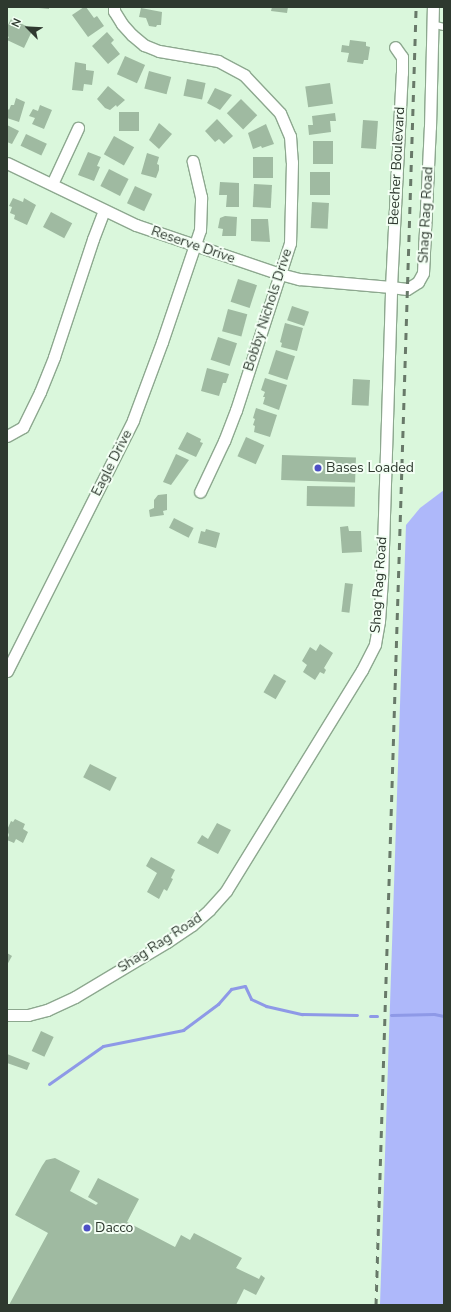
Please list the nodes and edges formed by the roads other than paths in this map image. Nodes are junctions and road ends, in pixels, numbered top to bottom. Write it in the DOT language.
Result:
graph roads {
  1 [pos="114,7"];
  2 [pos="433,7"];
  3 [pos="432,24"];
  4 [pos="444,27"];
  5 [pos="395,47"];
  6 [pos="78,128"];
  7 [pos="193,161"];
  8 [pos="7,163"];
  9 [pos="52,184"];
  10 [pos="104,210"];
  11 [pos="194,246"];
  12 [pos="280,274"];
  13 [pos="391,287"];
  14 [pos="7,436"];
  15 [pos="200,492"];
  16 [pos="7,671"];
  17 [pos="7,1015"];
  1 -- 12 [label="street, Bobby Nichols Drive"];
  2 -- 3 [label="street, Shag Rag Road"];
  3 -- 4 [label="lane"];
  3 -- 13 [label="street, Shag Rag Road"];
  5 -- 13 [label="street, Beecher Boulevard"];
  6 -- 9 [label="street"];
  7 -- 11 [label="street, Eagle Drive"];
  8 -- 9 [label="street, Reserve Drive"];
  9 -- 10 [label="street, Reserve Drive"];
  10 -- 11 [label="street, Reserve Drive"];
  10 -- 14 [label="street"];
  11 -- 12 [label="street, Reserve Drive"];
  11 -- 16 [label="street, Eagle Drive"];
  12 -- 13 [label="street, Reserve Drive"];
  12 -- 15 [label="street, Bobby Nichols Drive"];
  13 -- 17 [label="street, Shag Rag Road"];
}
